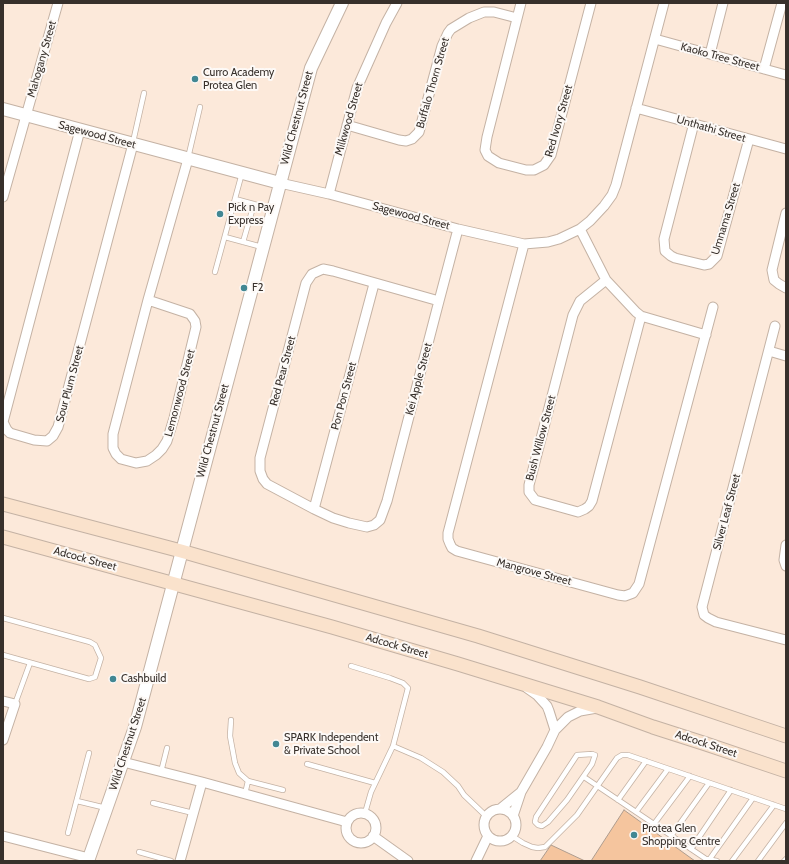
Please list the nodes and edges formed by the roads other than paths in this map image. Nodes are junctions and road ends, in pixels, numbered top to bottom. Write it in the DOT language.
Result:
graph roads {
  1 [pos="58,3"];
  2 [pos="342,3"];
  3 [pos="397,3"];
  4 [pos="521,3"];
  5 [pos="591,3"];
  6 [pos="664,3"];
  7 [pos="723,3"];
  8 [pos="782,3"];
  9 [pos="517,18"];
  10 [pos="654,39"];
  11 [pos="710,54"];
  12 [pos="764,69"];
  13 [pos="786,75"];
  14 [pos="144,93"];
  15 [pos="200,107"];
  16 [pos="636,108"];
  17 [pos="3,109"];
  18 [pos="26,115"];
  19 [pos="694,123"];
  20 [pos="347,125"];
  21 [pos="80,130"];
  22 [pos="749,139"];
  23 [pos="133,144"];
  24 [pos="786,149"];
  25 [pos="188,159"];
  26 [pos="242,173"];
  27 [pos="5,178"];
  28 [pos="280,183"];
  29 [pos="329,194"];
  30 [pos="3,197"];
  31 [pos="235,199"];
  32 [pos="254,204"];
  33 [pos="273,209"];
  34 [pos="786,213"];
  35 [pos="580,229"];
  36 [pos="458,230"];
  37 [pos="225,237"];
  38 [pos="244,242"];
  39 [pos="524,244"];
  40 [pos="263,247"];
  41 [pos="215,272"];
  42 [pos="606,280"];
  43 [pos="374,284"];
  44 [pos="786,288"];
  45 [pos="148,300"];
  46 [pos="439,301"];
  47 [pos="713,307"];
  48 [pos="641,316"];
  49 [pos="775,326"];
  50 [pos="706,335"];
  51 [pos="769,351"];
  52 [pos="786,356"];
  53 [pos="3,504"];
  54 [pos="314,509"];
  55 [pos="374,525"];
  56 [pos="3,537"];
  57 [pos="786,545"];
  58 [pos="181,551"];
  59 [pos="786,566"];
  60 [pos="172,583"];
  61 [pos="3,618"];
  62 [pos="786,640"];
  63 [pos="3,655"];
  64 [pos="30,663"];
  65 [pos="351,666"];
  66 [pos="518,682"];
  67 [pos="3,701"];
  68 [pos="15,704"];
  69 [pos="598,707"];
  70 [pos="231,720"];
  71 [pos="555,730"];
  72 [pos="786,736"];
  73 [pos="3,740"];
  74 [pos="393,746"];
  75 [pos="167,748"];
  76 [pos="89,753"];
  77 [pos="646,761"];
  78 [pos="123,762"];
  79 [pos="308,764"];
  80 [pos="668,769"];
  81 [pos="786,771"];
  82 [pos="161,772"];
  83 [pos="690,776"];
  84 [pos="584,777"];
  85 [pos="202,782"];
  86 [pos="248,782"];
  87 [pos="375,783"];
  88 [pos="709,783"];
  89 [pos="598,786"];
  90 [pos="283,790"];
  91 [pos="731,790"];
  92 [pos="521,792"];
  93 [pos="245,794"];
  94 [pos="753,798"];
  95 [pos="618,800"];
  96 [pos="77,801"];
  97 [pos="153,803"];
  98 [pos="774,805"];
  99 [pos="106,808"];
  100 [pos="786,809"];
  101 [pos="500,810"];
  102 [pos="636,812"];
  103 [pos="193,813"];
  104 [pos="365,814"];
  105 [pos="487,816"];
  106 [pos="513,816"];
  107 [pos="347,822"];
  108 [pos="786,823"];
  109 [pos="654,824"];
  110 [pos="68,833"];
  111 [pos="3,836"];
  112 [pos="373,836"];
  113 [pos="488,836"];
  114 [pos="512,836"];
  115 [pos="671,836"];
  116 [pos="498,841"];
  117 [pos="691,849"];
  118 [pos="139,852"];
  119 [pos="478,858"];
  120 [pos="88,860"];
  121 [pos="709,860"];
  122 [pos="171,861"];
  123 [pos="180,861"];
  124 [pos="408,861"];
  125 [pos="717,861"];
  126 [pos="732,861"];
  127 [pos="758,861"];
  1 -- 18 [label="street, Mahogany Street"];
  2 -- 28 [label="street, Wild Chestnut Street"];
  3 -- 20 [label="street, Milkwood Street"];
  4 -- 9 [label="street, Red Ivory Street"];
  5 -- 9 [label="street, Red Ivory Street"];
  6 -- 10 [label="street, Sagewood Street"];
  7 -- 11 [label="street"];
  8 -- 12 [label="street"];
  9 -- 20 [label="street, Buffalo Thorn Street"];
  10 -- 11 [label="street, Kaoko Tree Street"];
  10 -- 16 [label="street, Sagewood Street"];
  11 -- 12 [label="street, Kaoko Tree Street"];
  12 -- 13 [label="street, Kaoko Tree Street"];
  14 -- 23 [label="lane"];
  15 -- 25 [label="lane"];
  16 -- 19 [label="street, Unthathi Street"];
  16 -- 35 [label="street, Sagewood Street"];
  17 -- 18 [label="street, Sagewood Street"];
  18 -- 21 [label="street, Sagewood Street"];
  18 -- 27 [label="street, Mahogany Street"];
  19 -- 22 [label="street, Unthathi Street"];
  19 -- 22 [label="street, Umnama Street"];
  20 -- 29 [label="street, Milkwood Street"];
  21 -- 23 [label="street, Sagewood Street"];
  21 -- 23 [label="street, Sour Plum Street"];
  22 -- 24 [label="street, Unthathi Street"];
  23 -- 25 [label="street, Sagewood Street"];
  25 -- 26 [label="street, Sagewood Street"];
  25 -- 45 [label="street, Lemonwood Street"];
  26 -- 28 [label="street, Sagewood Street"];
  26 -- 31 [label="lane"];
  27 -- 30 [label="street, Mahogany Street"];
  28 -- 29 [label="street, Sagewood Street"];
  28 -- 33 [label="street, Wild Chestnut Street"];
  29 -- 36 [label="street, Sagewood Street"];
  31 -- 32 [label="lane"];
  31 -- 37 [label="lane"];
  32 -- 33 [label="lane"];
  32 -- 38 [label="lane"];
  33 -- 40 [label="street, Wild Chestnut Street"];
  34 -- 44 [label="street"];
  35 -- 39 [label="street, Sagewood Street"];
  35 -- 42 [label="street"];
  36 -- 39 [label="street, Sagewood Street"];
  36 -- 46 [label="street, Kei Apple Street"];
  37 -- 38 [label="lane"];
  37 -- 41 [label="lane"];
  38 -- 40 [label="lane"];
  39 -- 50 [label="street, Mangrove Street"];
  40 -- 58 [label="street, Wild Chestnut Street"];
  42 -- 48 [label="street"];
  42 -- 48 [label="street, Bush Willow Street"];
  43 -- 46 [label="street, Red Pear Street"];
  43 -- 54 [label="street, Pon Pon Street"];
  43 -- 54 [label="street, Red Pear Street"];
  45 -- 45 [label="street, Lemonwood Street"];
  46 -- 55 [label="street, Kei Apple Street"];
  47 -- 50 [label="street, Mangrove Street"];
  48 -- 50 [label="street"];
  49 -- 51 [label="street, Silver Leaf Street"];
  51 -- 52 [label="street"];
  51 -- 62 [label="street, Silver Leaf Street"];
  53 -- 58 [label="main road"];
  54 -- 55 [label="street, Red Pear Street"];
  56 -- 60 [label="main road, Adcock Street"];
  57 -- 59 [label="street"];
  58 -- 60 [label="street, Wild Chestnut Street"];
  58 -- 72 [label="main road"];
  60 -- 66 [label="main road, Adcock Street"];
  60 -- 78 [label="street, Wild Chestnut Street"];
  61 -- 64 [label="lane"];
  63 -- 64 [label="lane"];
  64 -- 68 [label="lane"];
  65 -- 74 [label="lane"];
  66 -- 69 [label="main road, Adcock Street"];
  66 -- 71 [label="street"];
  67 -- 68 [label="street"];
  68 -- 73 [label="street"];
  69 -- 71 [label="street"];
  69 -- 81 [label="main road, Adcock Street"];
  70 -- 86 [label="lane"];
  71 -- 92 [label="street"];
  74 -- 87 [label="lane"];
  74 -- 105 [label="lane"];
  75 -- 82 [label="lane"];
  76 -- 96 [label="lane"];
  77 -- 80 [label="lane"];
  77 -- 89 [label="lane"];
  77 -- 95 [label="lane"];
  78 -- 82 [label="street"];
  78 -- 99 [label="street, Wild Chestnut Street"];
  79 -- 87 [label="lane"];
  80 -- 83 [label="lane"];
  80 -- 102 [label="lane"];
  82 -- 85 [label="street"];
  83 -- 88 [label="lane"];
  83 -- 109 [label="lane"];
  84 -- 84 [label="lane"];
  84 -- 89 [label="lane"];
  85 -- 93 [label="street"];
  85 -- 103 [label="street"];
  86 -- 90 [label="lane"];
  86 -- 93 [label="lane"];
  87 -- 104 [label="lane"];
  88 -- 91 [label="lane"];
  88 -- 115 [label="lane"];
  89 -- 95 [label="lane"];
  89 -- 114 [label="lane"];
  91 -- 94 [label="lane"];
  91 -- 117 [label="lane"];
  92 -- 101 [label="street"];
  92 -- 106 [label="street"];
  93 -- 107 [label="street"];
  94 -- 98 [label="lane"];
  94 -- 121 [label="lane"];
  95 -- 102 [label="lane"];
  96 -- 99 [label="lane"];
  96 -- 110 [label="lane"];
  97 -- 103 [label="lane"];
  98 -- 100 [label="lane"];
  98 -- 126 [label="lane"];
  99 -- 120 [label="street, Wild Chestnut Street"];
  101 -- 105 [label="street"];
  101 -- 106 [label="street"];
  102 -- 109 [label="lane"];
  103 -- 123 [label="street"];
  104 -- 107 [label="street"];
  104 -- 112 [label="street"];
  105 -- 113 [label="street"];
  106 -- 114 [label="street"];
  107 -- 112 [label="street"];
  108 -- 127 [label="lane"];
  109 -- 115 [label="lane"];
  111 -- 120 [label="street"];
  112 -- 124 [label="street"];
  113 -- 116 [label="street"];
  113 -- 119 [label="street"];
  114 -- 116 [label="street"];
  115 -- 117 [label="lane"];
  116 -- 119 [label="street"];
  117 -- 121 [label="lane"];
  118 -- 122 [label="lane"];
  121 -- 125 [label="lane"];
}
